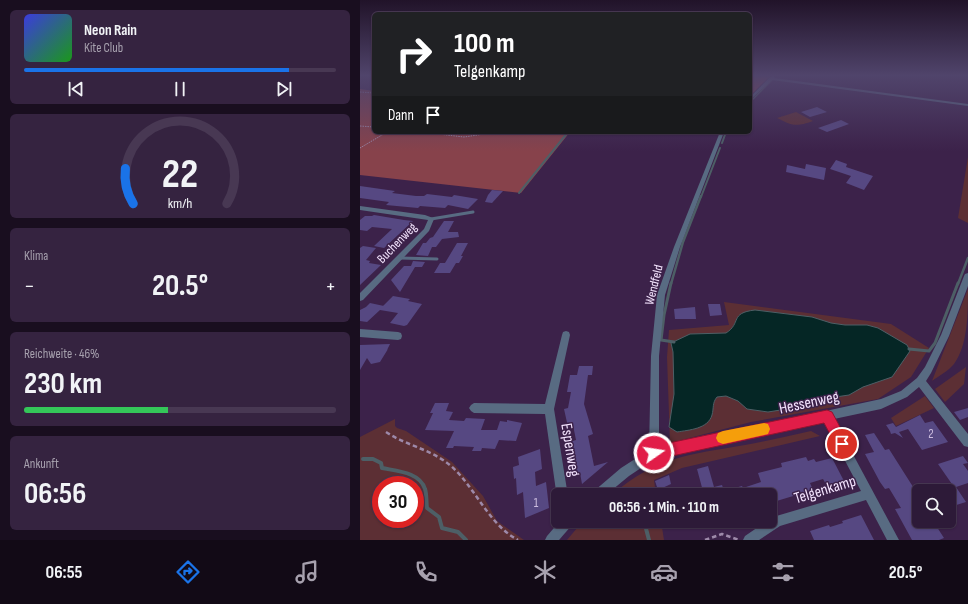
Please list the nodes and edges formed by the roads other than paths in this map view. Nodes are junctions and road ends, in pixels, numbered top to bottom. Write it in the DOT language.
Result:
graph roads {
  1 [pos="931,100"];
  2 [pos="968,105"];
  3 [pos="721,134"];
  4 [pos="360,208"];
  5 [pos="473,212"];
  6 [pos="432,219"];
  7 [pos="399,258"];
  8 [pos="437,259"];
  9 [pos="968,276"];
  10 [pos="360,298"];
  11 [pos="360,333"];
  12 [pos="566,335"];
  13 [pos="398,336"];
  14 [pos="920,381"];
  15 [pos="474,408"];
  16 [pos="549,410"];
  17 [pos="827,416"];
  18 [pos="968,442"];
  19 [pos="654,453"];
  20 [pos="562,488"];
  21 [pos="607,488"];
  22 [pos="868,494"];
  23 [pos="562,528"];
  24 [pos="551,540"];
  25 [pos="749,540"];
  26 [pos="893,540"];
  1 -- 2 [label="street"];
  3 -- 19 [label="street, Wendfeld"];
  4 -- 6 [label="street"];
  5 -- 6 [label="lane"];
  6 -- 7 [label="street, Buchenweg"];
  7 -- 8 [label="lane"];
  7 -- 10 [label="street, Buchenweg"];
  9 -- 14 [label="street, Hessenweg"];
  11 -- 13 [label="street"];
  12 -- 16 [label="street, Espenweg"];
  14 -- 17 [label="street, Hessenweg"];
  14 -- 18 [label="street"];
  15 -- 16 [label="street, Espenweg"];
  16 -- 20 [label="street, Espenweg"];
  17 -- 19 [label="street, Hessenweg"];
  17 -- 22 [label="street, Telgenkamp"];
  19 -- 21 [label="street, Hessenweg"];
  22 -- 25 [label="street, Telgenkamp"];
  22 -- 26 [label="street, Telgenkamp"];
  23 -- 24 [label="street"];
}
